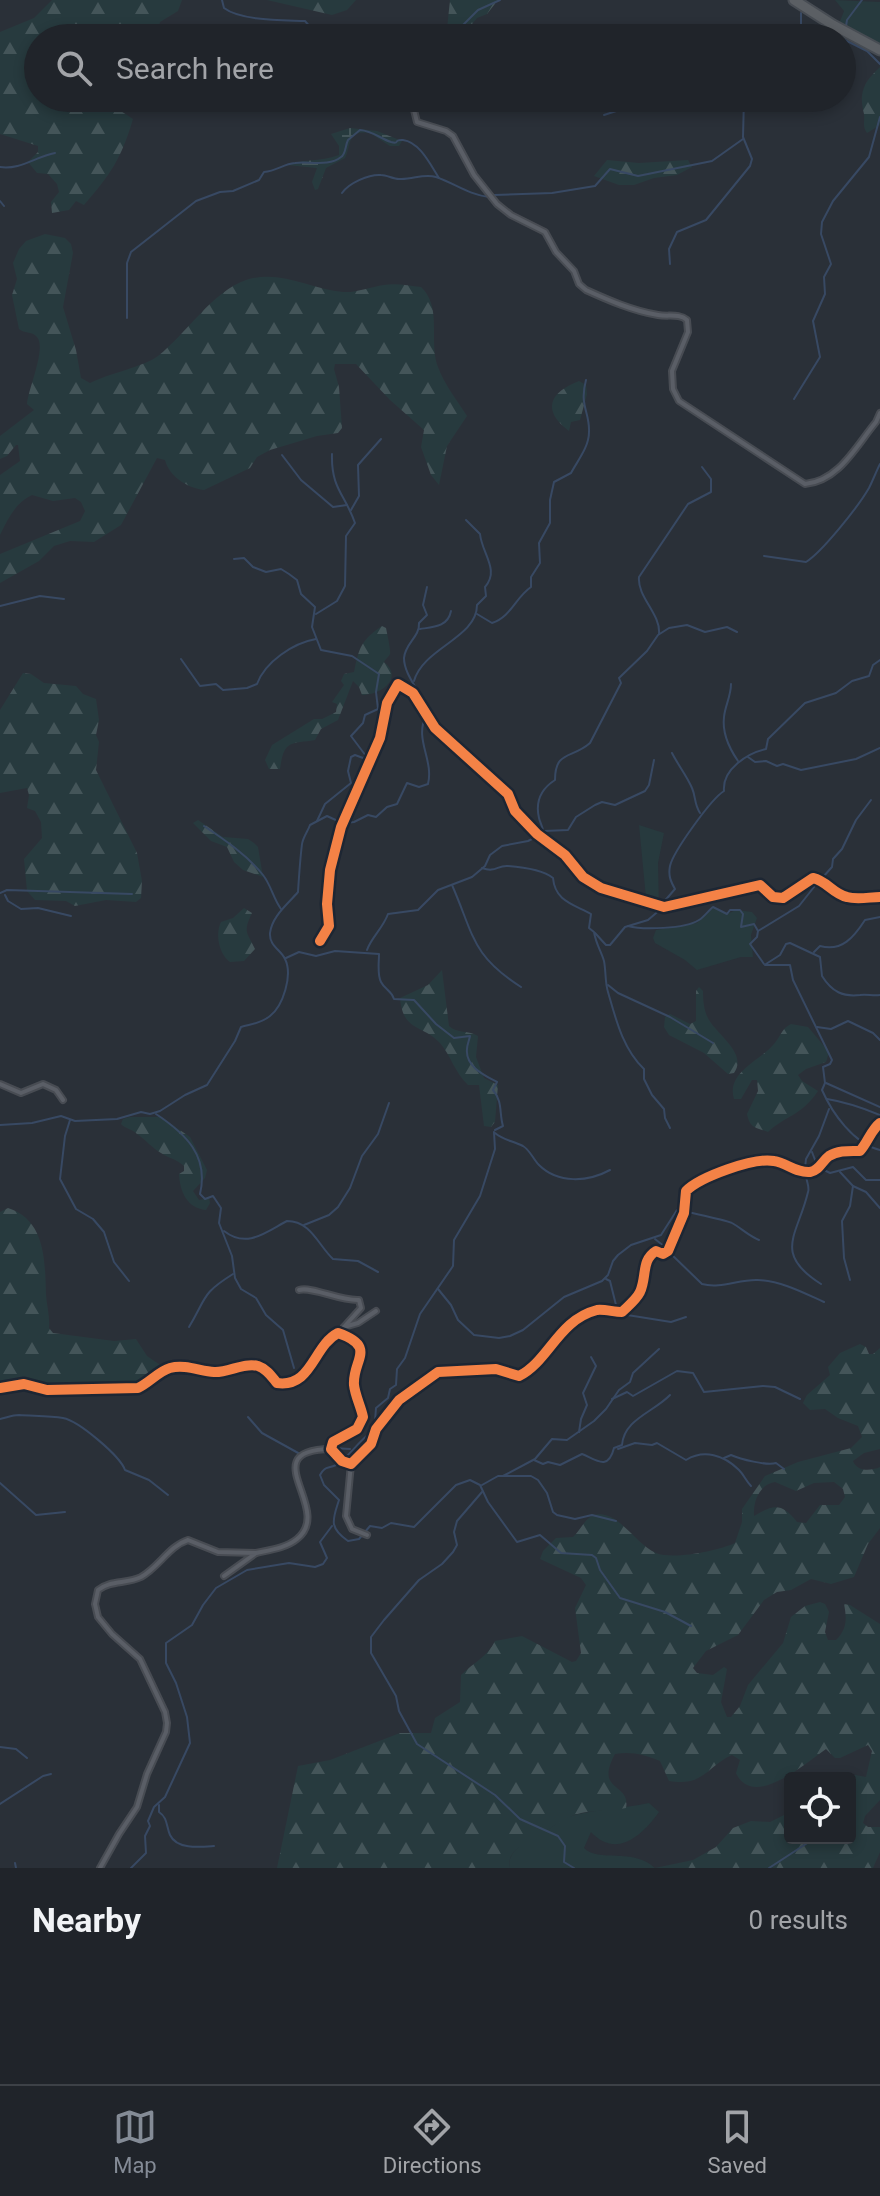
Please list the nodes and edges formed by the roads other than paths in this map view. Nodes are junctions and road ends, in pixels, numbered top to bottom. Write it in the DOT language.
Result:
graph roads {
  1 [pos="794,0"];
  2 [pos="831,24"];
  3 [pos="856,37"];
  4 [pos="880,50"];
  5 [pos="414,112"];
  6 [pos="880,413"];
  7 [pos="880,897"];
  8 [pos="320,941"];
  9 [pos="0,1084"];
  10 [pos="63,1100"];
  11 [pos="880,1123"];
  12 [pos="299,1290"];
  13 [pos="376,1311"];
  14 [pos="344,1331"];
  15 [pos="0,1388"];
  16 [pos="331,1449"];
  17 [pos="351,1464"];
  18 [pos="363,1534"];
  19 [pos="256,1553"];
  20 [pos="224,1576"];
  21 [pos="100,1868"];
  1 -- 2 [label="highway"];
  3 -- 4 [label="highway"];
  5 -- 6 [label="street"];
  7 -- 8 [label="street"];
  9 -- 10 [label="street"];
  11 -- 17 [label="street"];
  12 -- 14 [label="street"];
  13 -- 14 [label="street"];
  14 -- 15 [label="street"];
  14 -- 16 [label="street"];
  16 -- 17 [label="street"];
  16 -- 19 [label="street"];
  17 -- 18 [label="street"];
  19 -- 20 [label="street"];
  19 -- 21 [label="street"];
}
